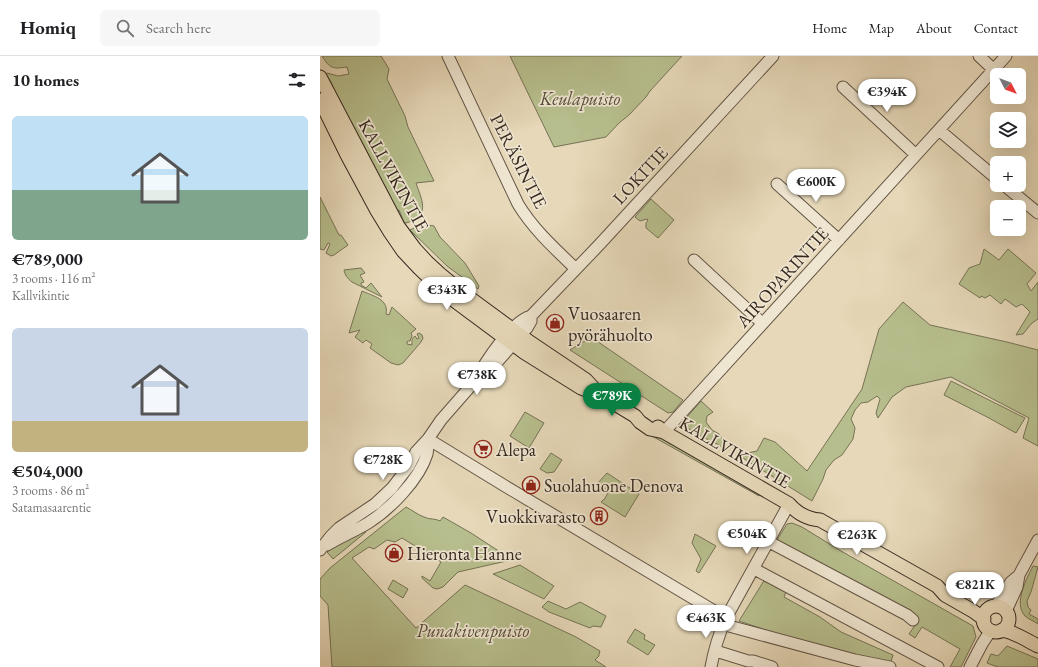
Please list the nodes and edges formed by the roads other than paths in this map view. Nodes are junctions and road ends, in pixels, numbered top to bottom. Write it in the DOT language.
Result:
graph roads {
  1 [pos="448,56"];
  2 [pos="773,56"];
  3 [pos="979,56"];
  4 [pos="1006,56"];
  5 [pos="992,68"];
  6 [pos="996,68"];
  7 [pos="990,74"];
  8 [pos="321,85"];
  9 [pos="843,87"];
  10 [pos="320,100"];
  11 [pos="939,130"];
  12 [pos="916,155"];
  13 [pos="990,173"];
  14 [pos="777,184"];
  15 [pos="1012,192"];
  16 [pos="1038,213"];
  17 [pos="839,240"];
  18 [pos="694,260"];
  19 [pos="576,269"];
  20 [pos="762,323"];
  21 [pos="512,337"];
  22 [pos="664,432"];
  23 [pos="428,439"];
  24 [pos="789,504"];
  25 [pos="1038,540"];
  26 [pos="773,544"];
  27 [pos="321,549"];
  28 [pos="758,571"];
  29 [pos="997,618"];
  30 [pos="913,620"];
  31 [pos="728,622"];
  32 [pos="1038,636"];
  33 [pos="1038,646"];
  34 [pos="719,652"];
  35 [pos="711,667"];
  36 [pos="772,667"];
  37 [pos="890,667"];
  38 [pos="938,667"];
  39 [pos="970,667"];
  1 -- 19 [label="street, PERÄSINTIE"];
  2 -- 19 [label="street, LOKITIE"];
  3 -- 5 [label="street"];
  4 -- 6 [label="street, AIROPARINTIE"];
  7 -- 11 [label="street, AIROPARINTIE"];
  8 -- 21 [label="main road, KALLVIKINTIE"];
  9 -- 12 [label="street"];
  10 -- 21 [label="main road, KALLVIKINTIE"];
  11 -- 12 [label="street, AIROPARINTIE"];
  11 -- 13 [label="street"];
  12 -- 17 [label="street, AIROPARINTIE"];
  14 -- 17 [label="street"];
  15 -- 16 [label="street"];
  17 -- 20 [label="street, AIROPARINTIE"];
  18 -- 20 [label="street"];
  19 -- 21 [label="street, LOKITIE"];
  20 -- 22 [label="street, AIROPARINTIE"];
  21 -- 22 [label="main road, KALLVIKINTIE"];
  21 -- 23 [label="street, LOKITIE"];
  22 -- 24 [label="main road, KALLVIKINTIE"];
  23 -- 27 [label="street, LOKITIE"];
  23 -- 31 [label="street"];
  24 -- 29 [label="main road, KALLVIKINTIE"];
  24 -- 31 [label="street"];
  25 -- 29 [label="street"];
  26 -- 30 [label="street"];
  28 -- 38 [label="street"];
  29 -- 32 [label="main road, KALLVIKINTIE"];
  29 -- 33 [label="main road, KALLVIKINTIE"];
  29 -- 39 [label="street"];
  31 -- 35 [label="street"];
  31 -- 37 [label="street"];
  34 -- 36 [label="street"];
}
